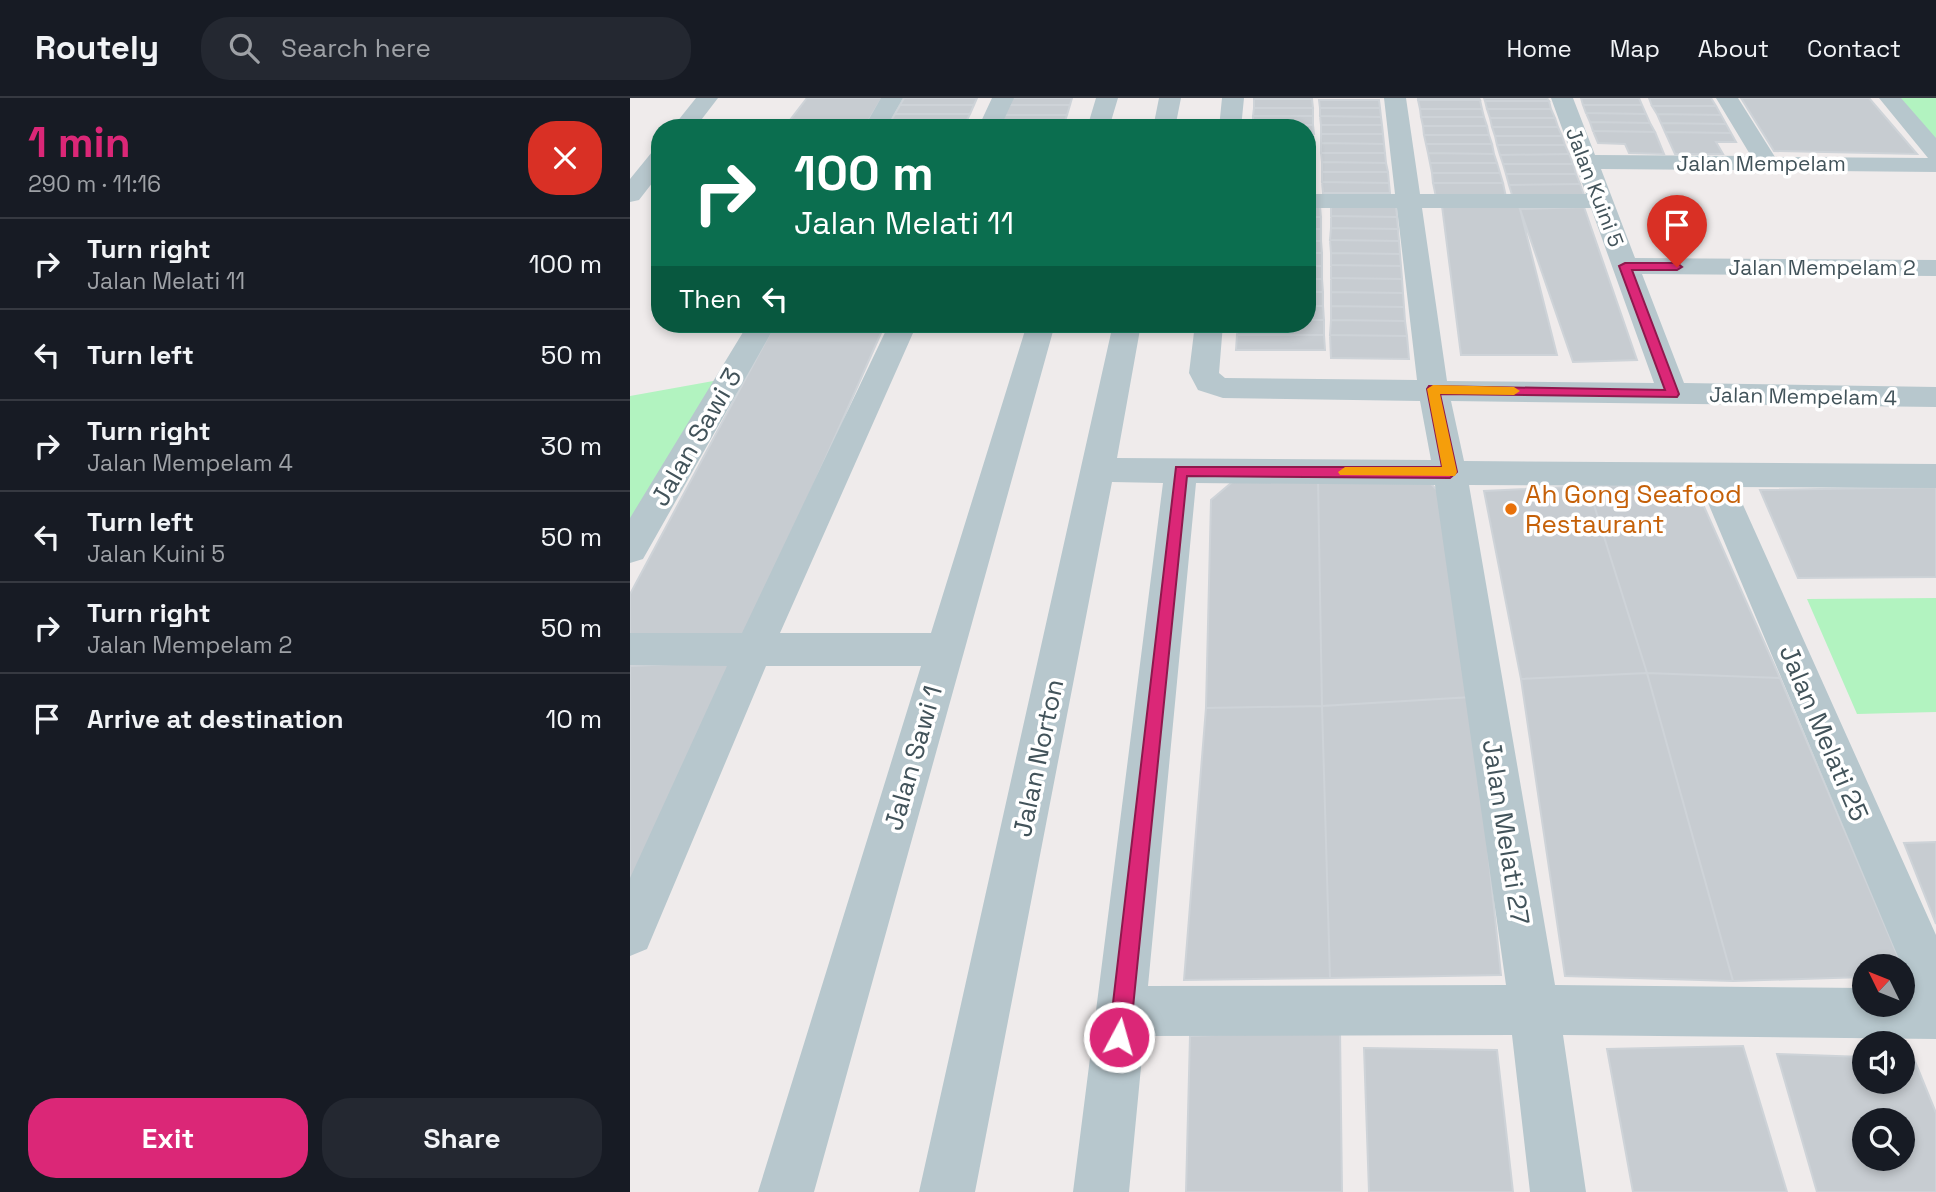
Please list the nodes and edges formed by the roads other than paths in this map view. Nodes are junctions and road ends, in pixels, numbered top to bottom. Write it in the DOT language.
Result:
graph roads {
  1 [pos="707,98"];
  2 [pos="892,98"];
  3 [pos="1003,98"];
  4 [pos="1107,98"];
  5 [pos="1170,98"];
  6 [pos="1233,98"];
  7 [pos="1395,98"];
  8 [pos="1562,98"];
  9 [pos="1727,98"];
  10 [pos="1890,98"];
  11 [pos="690,119"];
  12 [pos="880,119"];
  13 [pos="993,119"];
  14 [pos="1101,119"];
  15 [pos="1166,119"];
  16 [pos="1231,119"];
  17 [pos="1936,153"];
  18 [pos="1586,162"];
  19 [pos="1767,163"];
  20 [pos="1936,164"];
  21 [pos="651,168"];
  22 [pos="630,195"];
  23 [pos="1408,200"];
  24 [pos="1316,201"];
  25 [pos="1601,201"];
  26 [pos="1625,266"];
  27 [pos="1936,268"];
  28 [pos="757,333"];
  29 [pos="899,333"];
  30 [pos="1038,333"];
  31 [pos="1124,333"];
  32 [pos="1208,333"];
  33 [pos="1433,389"];
  34 [pos="1673,394"];
  35 [pos="1936,397"];
  36 [pos="1098,470"];
  37 [pos="1181,471"];
  38 [pos="1450,472"];
  39 [pos="1713,475"];
  40 [pos="1936,476"];
  41 [pos="630,549"];
  42 [pos="630,649"];
  43 [pos="753,650"];
  44 [pos="945,650"];
  45 [pos="630,932"];
  46 [pos="1936,991"];
  47 [pos="1534,1010"];
  48 [pos="1122,1011"];
  49 [pos="1936,1014"];
  50 [pos="786,1192"];
  51 [pos="947,1192"];
  52 [pos="1101,1192"];
  53 [pos="1558,1192"];
  1 -- 11 [label="street"];
  2 -- 12 [label="street"];
  3 -- 13 [label="street"];
  4 -- 14 [label="street"];
  5 -- 15 [label="street"];
  6 -- 16 [label="street"];
  7 -- 23 [label="street, Jalan Melati 27"];
  8 -- 18 [label="street, Jalan Kuini 5"];
  9 -- 19 [label="street"];
  10 -- 17 [label="street"];
  18 -- 19 [label="street, Jalan Mempelam"];
  18 -- 25 [label="street, Jalan Kuini 5"];
  19 -- 20 [label="street, Jalan Mempelam"];
  21 -- 22 [label="street"];
  23 -- 24 [label="street"];
  23 -- 25 [label="street"];
  23 -- 33 [label="street, Jalan Melati 27"];
  25 -- 26 [label="street, Jalan Kuini 5"];
  26 -- 27 [label="street, Jalan Mempelam 2"];
  26 -- 34 [label="street, Jalan Kuini 5"];
  28 -- 41 [label="street, Jalan Sawi 3"];
  29 -- 43 [label="street"];
  30 -- 44 [label="street, Jalan Sawi 1"];
  31 -- 36 [label="street, Jalan Norton"];
  32 -- 33 [label="street, Jalan Mempelam 4"];
  33 -- 34 [label="street, Jalan Mempelam 4"];
  33 -- 38 [label="street, Jalan Melati 27"];
  34 -- 35 [label="street, Jalan Mempelam 4"];
  36 -- 37 [label="street"];
  36 -- 51 [label="street, Jalan Norton"];
  37 -- 38 [label="street"];
  37 -- 48 [label="street"];
  38 -- 39 [label="street"];
  38 -- 47 [label="street, Jalan Melati 27"];
  39 -- 40 [label="street"];
  39 -- 46 [label="street, Jalan Melati 25"];
  42 -- 43 [label="street"];
  43 -- 44 [label="street"];
  43 -- 45 [label="street"];
  44 -- 50 [label="street, Jalan Sawi 1"];
  47 -- 48 [label="street"];
  47 -- 49 [label="street"];
  47 -- 53 [label="street, Jalan Melati 27"];
  48 -- 52 [label="street"];
}
